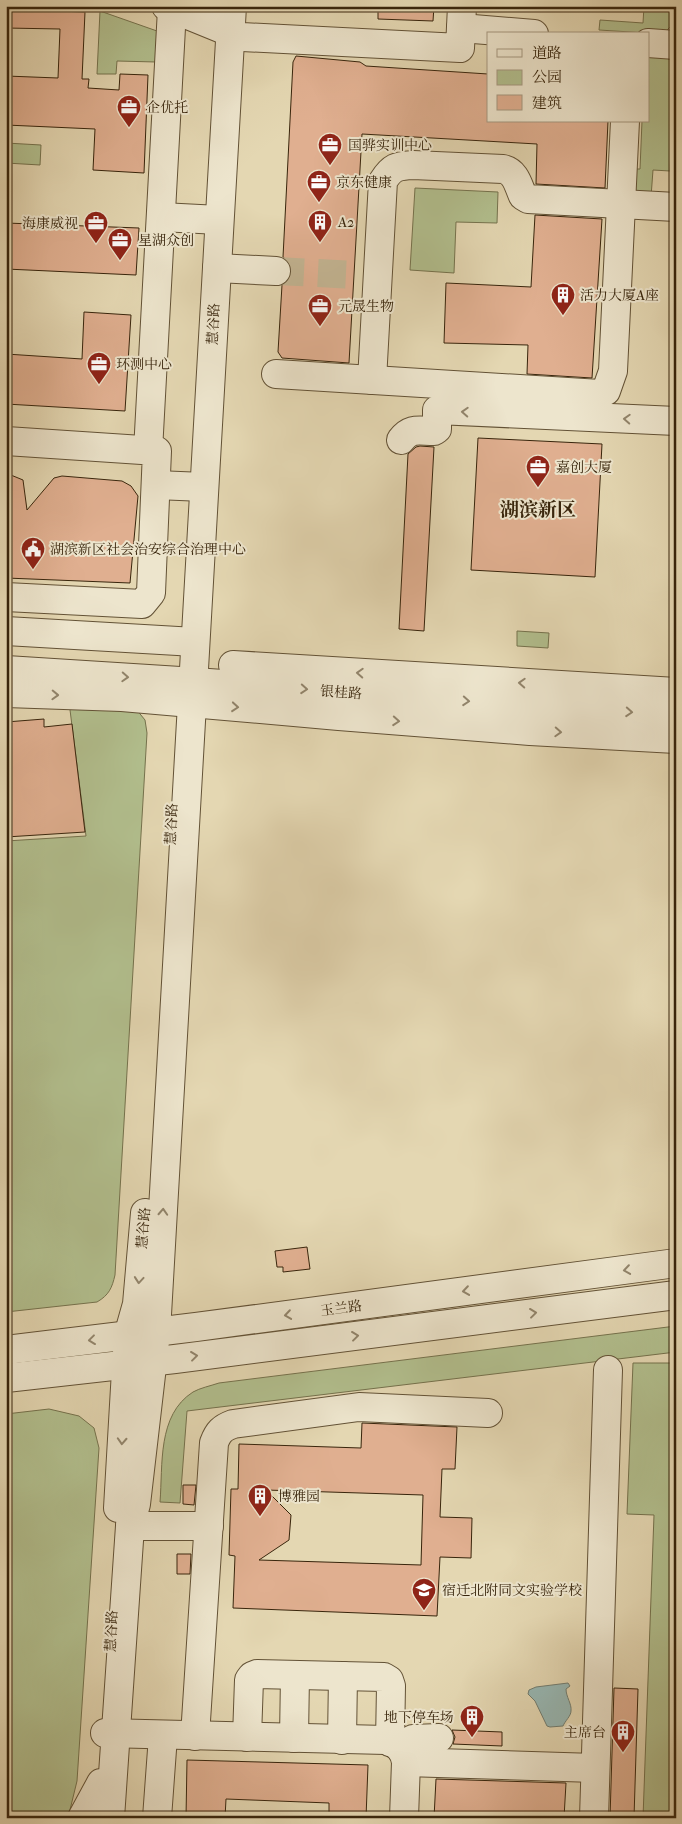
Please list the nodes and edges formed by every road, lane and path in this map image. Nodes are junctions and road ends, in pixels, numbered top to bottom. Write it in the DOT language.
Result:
graph roads {
  1 [pos="232,6"];
  2 [pos="169,8"];
  3 [pos="461,17"];
  4 [pos="525,32"];
  5 [pos="230,33"];
  6 [pos="650,43"];
  7 [pos="676,45"];
  8 [pos="625,122"];
  9 [pos="621,205"];
  10 [pos="676,207"];
  11 [pos="161,217"];
  12 [pos="219,220"];
  13 [pos="216,268"];
  14 [pos="276,271"];
  15 [pos="276,374"];
  16 [pos="372,380"];
  17 [pos="437,420"];
  18 [pos="676,421"];
  19 [pos="676,439"];
  20 [pos="400,440"];
  21 [pos="6,441"];
  22 [pos="148,451"];
  23 [pos="156,485"];
  24 [pos="204,487"];
  25 [pos="6,597"];
  26 [pos="6,631"];
  27 [pos="6,651"];
  28 [pos="6,670"];
  29 [pos="187,676"];
  30 [pos="676,692"];
  31 [pos="6,693"];
  32 [pos="676,716"];
  33 [pos="676,739"];
  34 [pos="676,1263"];
  35 [pos="676,1295"];
  36 [pos="156,1332"];
  37 [pos="128,1336"];
  38 [pos="6,1350"];
  39 [pos="154,1361"];
  40 [pos="126,1364"];
  41 [pos="608,1370"];
  42 [pos="6,1378"];
  43 [pos="488,1413"];
  44 [pos="130,1526"];
  45 [pos="209,1526"];
  46 [pos="295,1675"];
  47 [pos="343,1676"];
  48 [pos="110,1734"];
  49 [pos="162,1736"];
  50 [pos="195,1736"];
  51 [pos="246,1738"];
  52 [pos="294,1738"];
  53 [pos="440,1738"];
  54 [pos="342,1740"];
  55 [pos="398,1750"];
  56 [pos="595,1768"];
  57 [pos="102,1783"];
  58 [pos="82,1818"];
  59 [pos="99,1818"];
  60 [pos="110,1818"];
  61 [pos="157,1818"];
  62 [pos="404,1818"];
  63 [pos="594,1818"];
  1 -- 5 [label="street, 慧谷路"];
  2 -- 5 [label="street"];
  2 -- 11 [label="street"];
  3 -- 4 [label="street"];
  3 -- 5 [label="street"];
  5 -- 12 [label="street, 慧谷路"];
  6 -- 7 [label="street"];
  8 -- 9 [label="street"];
  9 -- 10 [label="street"];
  9 -- 16 [label="street"];
  9 -- 16 [label="street"];
  11 -- 12 [label="street"];
  11 -- 22 [label="street"];
  12 -- 13 [label="street, 慧谷路"];
  13 -- 14 [label="street"];
  13 -- 24 [label="street, 慧谷路"];
  15 -- 16 [label="street"];
  18 -- 17 [label="street, one-way"];
  17 -- 19 [label="street"];
  17 -- 20 [label="street"];
  21 -- 22 [label="street"];
  22 -- 23 [label="street"];
  23 -- 24 [label="street"];
  23 -- 25 [label="street"];
  24 -- 29 [label="street, 慧谷路"];
  26 -- 29 [label="street"];
  27 -- 29 [label="street, 银桂路"];
  28 -- 29 [label="street, 银桂路, one-way"];
  30 -- 29 [label="street, 银桂路, one-way"];
  31 -- 29 [label="street, one-way"];
  29 -- 32 [label="street, 银桂路, one-way"];
  29 -- 33 [label="street, one-way"];
  36 -- 29 [label="street, 慧谷路, one-way"];
  29 -- 37 [label="street, 慧谷路, one-way"];
  34 -- 36 [label="street, 玉兰路, one-way"];
  39 -- 35 [label="street, 玉兰路, one-way"];
  36 -- 37 [label="street, 玉兰路"];
  36 -- 39 [label="street, 慧谷路"];
  37 -- 38 [label="street, 玉兰路, one-way"];
  37 -- 40 [label="street, 慧谷路"];
  39 -- 40 [label="street, 玉兰路"];
  39 -- 44 [label="street, 慧谷路"];
  40 -- 42 [label="street, 玉兰路"];
  40 -- 48 [label="street, 慧谷路, one-way"];
  41 -- 56 [label="street"];
  43 -- 45 [label="street"];
  44 -- 45 [label="street"];
  44 -- 48 [label="street, 慧谷路"];
  45 -- 50 [label="street"];
  46 -- 47 [label="street"];
  46 -- 51 [label="street"];
  46 -- 52 [label="street"];
  47 -- 54 [label="street"];
  47 -- 55 [label="street"];
  48 -- 49 [label="street"];
  48 -- 57 [label="street, 慧谷路"];
  48 -- 60 [label="street, 慧谷路"];
  49 -- 50 [label="street"];
  49 -- 61 [label="street"];
  50 -- 51 [label="street"];
  51 -- 52 [label="street"];
  52 -- 54 [label="street"];
  53 -- 55 [label="street"];
  54 -- 55 [label="street"];
  55 -- 56 [label="street"];
  55 -- 62 [label="street"];
  56 -- 63 [label="street"];
  57 -- 58 [label="street"];
  57 -- 59 [label="street, 慧谷路"];
}
